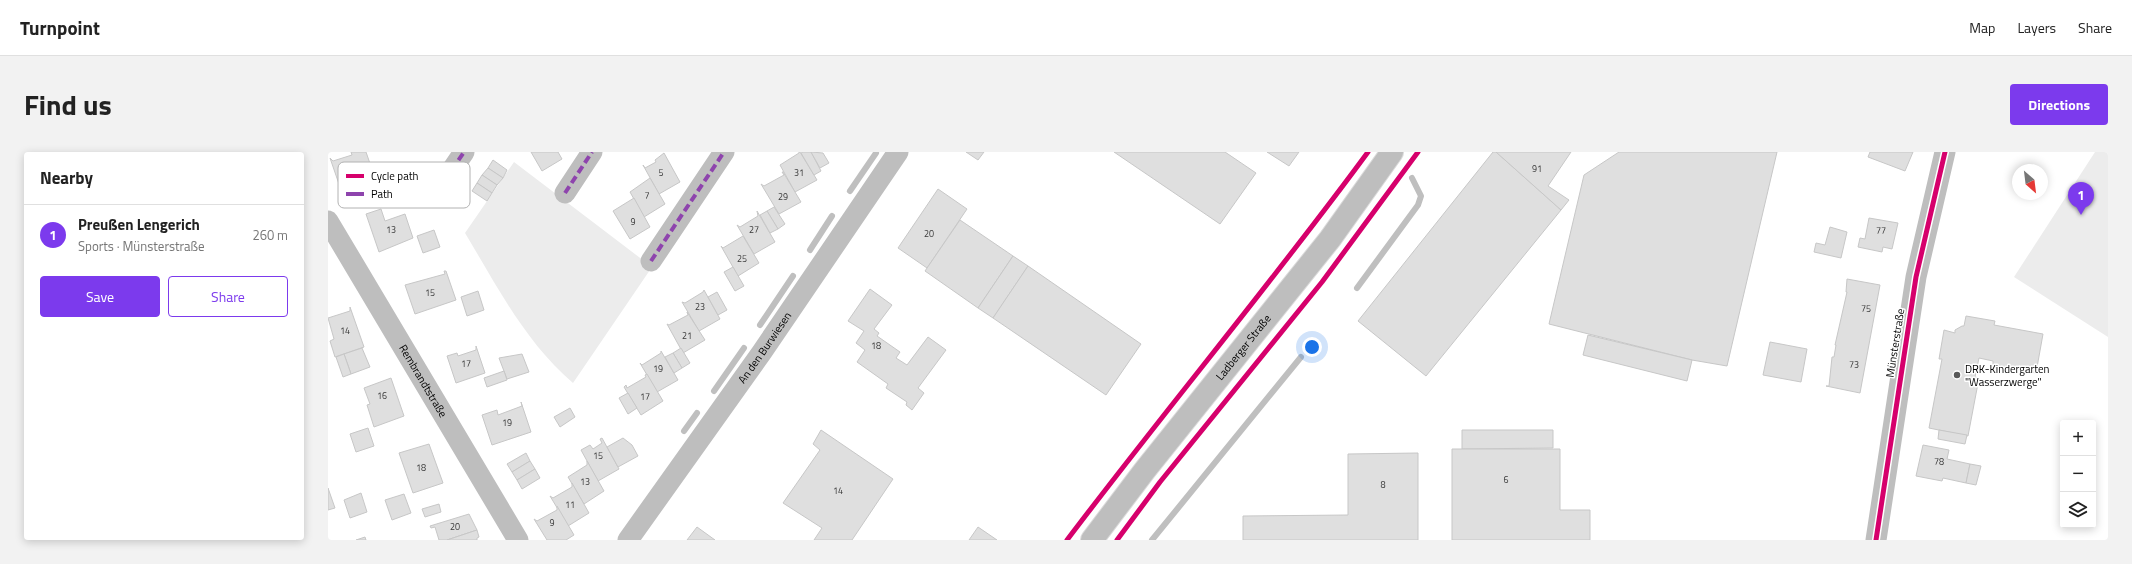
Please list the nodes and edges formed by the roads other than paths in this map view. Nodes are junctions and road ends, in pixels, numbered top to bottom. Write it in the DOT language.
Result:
graph roads {
  1 [pos="464,152"];
  2 [pos="592,152"];
  3 [pos="724,152"];
  4 [pos="898,152"];
  5 [pos="1392,152"];
  6 [pos="1945,152"];
  7 [pos="457,162"];
  8 [pos="565,193"];
  9 [pos="328,221"];
  10 [pos="651,261"];
  11 [pos="518,540"];
  12 [pos="628,540"];
  13 [pos="1092,540"];
  14 [pos="1876,540"];
  1 -- 7 [label="street"];
  2 -- 8 [label="street"];
  3 -- 10 [label="street"];
  4 -- 12 [label="street, An den Burwiesen"];
  5 -- 13 [label="main road, Ladberger Straße"];
  6 -- 14 [label="street, Münsterstraße"];
  9 -- 11 [label="street, Rembrandtstraße"];
}
